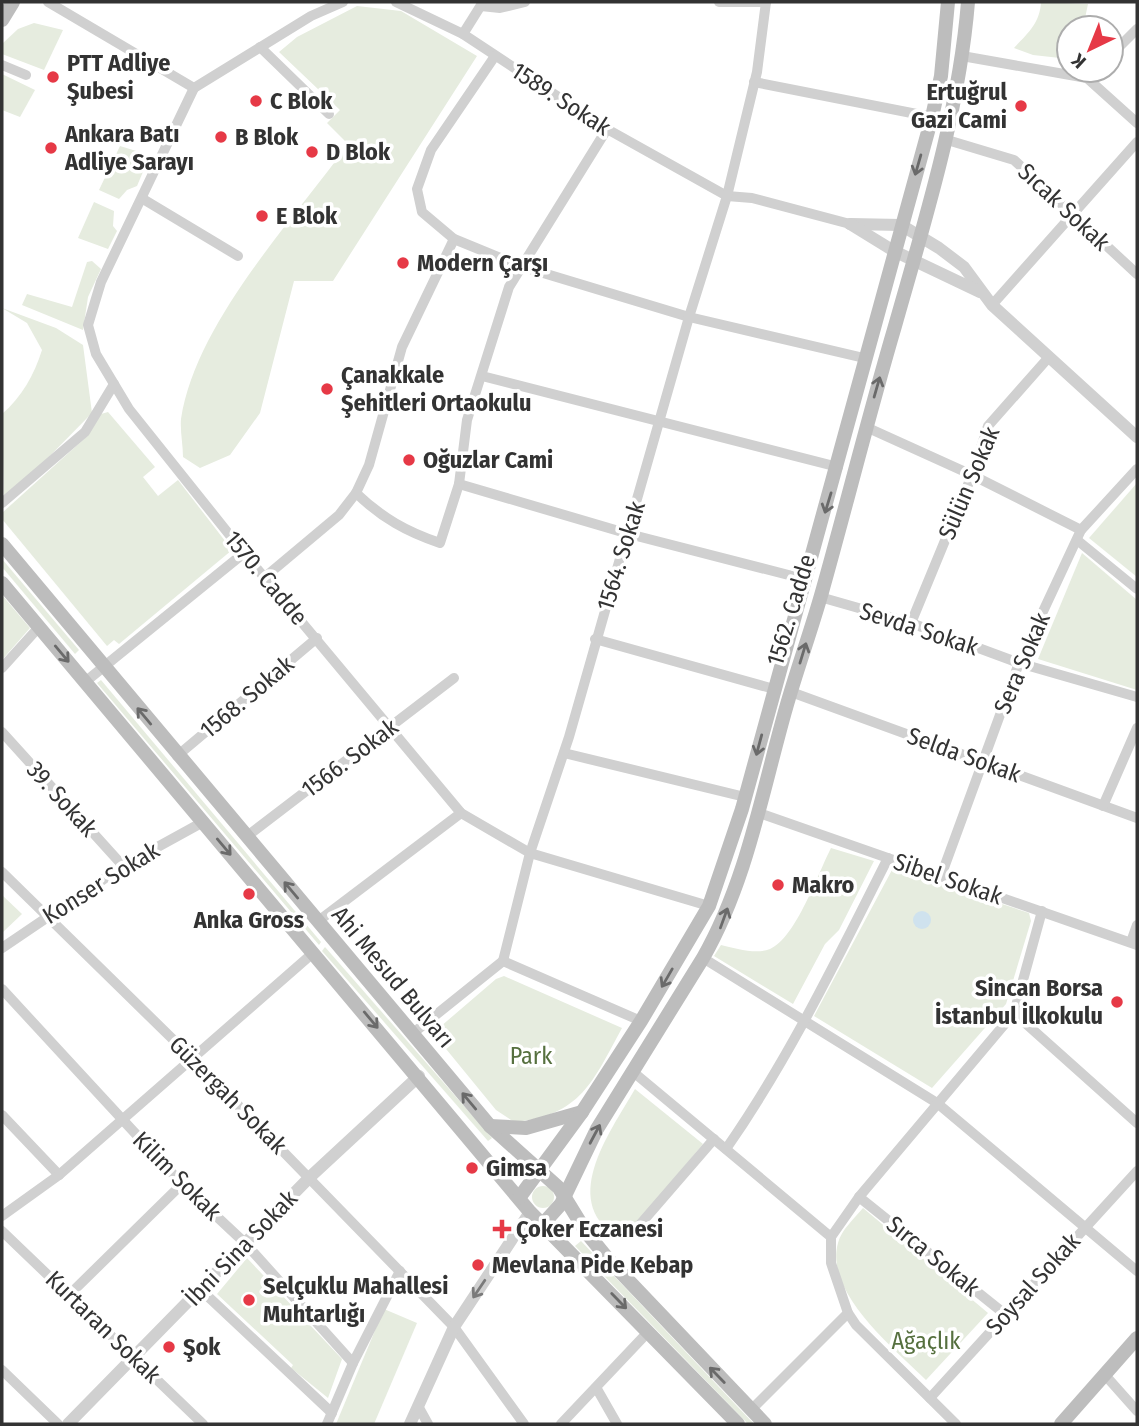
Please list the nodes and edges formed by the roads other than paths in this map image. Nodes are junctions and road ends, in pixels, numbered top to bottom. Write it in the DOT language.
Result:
graph roads {
  1 [pos="13,2"];
  2 [pos="47,2"];
  3 [pos="343,2"];
  4 [pos="396,2"];
  5 [pos="525,2"];
  6 [pos="719,2"];
  7 [pos="766,2"];
  8 [pos="948,2"];
  9 [pos="968,2"];
  10 [pos="482,4"];
  11 [pos="2,20"];
  12 [pos="463,34"];
  13 [pos="260,47"];
  14 [pos="495,56"];
  15 [pos="962,56"];
  16 [pos="2,65"];
  17 [pos="1055,72"];
  18 [pos="26,75"];
  19 [pos="754,82"];
  20 [pos="1094,84"];
  21 [pos="194,88"];
  22 [pos="329,114"];
  23 [pos="932,117"];
  24 [pos="1137,123"];
  25 [pos="607,129"];
  26 [pos="944,139"];
  27 [pos="1137,142"];
  28 [pos="727,196"];
  29 [pos="143,199"];
  30 [pos="1073,214"];
  31 [pos="850,224"];
  32 [pos="901,225"];
  33 [pos="921,235"];
  34 [pos="454,239"];
  35 [pos="894,251"];
  36 [pos="239,256"];
  37 [pos="914,259"];
  38 [pos="520,265"];
  39 [pos="1137,274"];
  40 [pos="980,292"];
  41 [pos="992,304"];
  42 [pos="689,317"];
  43 [pos="864,358"];
  44 [pos="1049,358"];
  45 [pos="482,376"];
  46 [pos="114,384"];
  47 [pos="659,422"];
  48 [pos="866,427"];
  49 [pos="1137,437"];
  50 [pos="838,467"];
  51 [pos="1137,469"];
  52 [pos="972,475"];
  53 [pos="459,484"];
  54 [pos="356,493"];
  55 [pos="2,503"];
  56 [pos="629,534"];
  57 [pos="1079,535"];
  58 [pos="2,544"];
  59 [pos="244,553"];
  60 [pos="265,578"];
  61 [pos="804,579"];
  62 [pos="2,583"];
  63 [pos="1137,589"];
  64 [pos="820,597"];
  65 [pos="911,623"];
  66 [pos="39,627"];
  67 [pos="317,638"];
  68 [pos="595,639"];
  69 [pos="1019,663"];
  70 [pos="103,667"];
  71 [pos="2,668"];
  72 [pos="454,678"];
  73 [pos="85,682"];
  74 [pos="774,689"];
  75 [pos="791,692"];
  76 [pos="1137,697"];
  77 [pos="390,728"];
  78 [pos="1137,728"];
  79 [pos="2,732"];
  80 [pos="564,753"];
  81 [pos="177,756"];
  82 [pos="983,763"];
  83 [pos="745,797"];
  84 [pos="1103,806"];
  85 [pos="461,813"];
  86 [pos="759,813"];
  87 [pos="1137,818"];
  88 [pos="203,822"];
  89 [pos="246,837"];
  90 [pos="530,853"];
  91 [pos="888,858"];
  92 [pos="123,866"];
  93 [pos="2,872"];
  94 [pos="941,876"];
  95 [pos="709,906"];
  96 [pos="1042,911"];
  97 [pos="47,915"];
  98 [pos="317,922"];
  99 [pos="1137,925"];
  100 [pos="1134,943"];
  101 [pos="2,948"];
  102 [pos="313,953"];
  103 [pos="704,958"];
  104 [pos="503,961"];
  105 [pos="2,989"];
  106 [pos="1014,1013"];
  107 [pos="642,1021"];
  108 [pos="805,1022"];
  109 [pos="412,1034"];
  110 [pos="193,1059"];
  111 [pos="632,1071"];
  112 [pos="419,1076"];
  113 [pos="937,1103"];
  114 [pos="582,1112"];
  115 [pos="2,1115"];
  116 [pos="122,1120"];
  117 [pos="1137,1123"];
  118 [pos="490,1126"];
  119 [pos="714,1139"];
  120 [pos="726,1149"];
  121 [pos="539,1170"];
  122 [pos="1137,1171"];
  123 [pos="59,1175"];
  124 [pos="310,1177"];
  125 [pos="183,1184"];
  126 [pos="565,1195"];
  127 [pos="859,1196"];
  128 [pos="519,1198"];
  129 [pos="530,1212"];
  130 [pos="2,1216"];
  131 [pos="543,1224"];
  132 [pos="1086,1226"];
  133 [pos="636,1228"];
  134 [pos="2,1231"];
  135 [pos="831,1237"];
  136 [pos="245,1243"];
  137 [pos="400,1271"];
  138 [pos="1137,1271"];
  139 [pos="201,1289"];
  140 [pos="70,1294"];
  141 [pos="848,1313"];
  142 [pos="1006,1315"];
  143 [pos="454,1327"];
  144 [pos="649,1331"];
  145 [pos="1137,1338"];
  146 [pos="135,1356"];
  147 [pos="352,1363"];
  148 [pos="2,1370"];
  149 [pos="1105,1375"];
  150 [pos="597,1389"];
  151 [pos="930,1398"];
  152 [pos="418,1406"];
  153 [pos="751,1410"];
  154 [pos="1137,1411"];
  155 [pos="332,1413"];
  156 [pos="58,1424"];
  157 [pos="68,1424"];
  158 [pos="202,1424"];
  159 [pos="327,1424"];
  160 [pos="410,1424"];
  161 [pos="428,1424"];
  162 [pos="524,1424"];
  163 [pos="561,1424"];
  164 [pos="619,1424"];
  165 [pos="738,1424"];
  166 [pos="765,1424"];
  167 [pos="956,1424"];
  168 [pos="1061,1424"];
  1 -- 11 [label="main road"];
  2 -- 21 [label="street"];
  3 -- 13 [label="street"];
  4 -- 12 [label="street, 1589. Sokak"];
  5 -- 10 [label="street"];
  6 -- 7 [label="street"];
  7 -- 19 [label="street, 1564. Sokak"];
  8 -- 23 [label="main road, 1562. Cadde"];
  9 -- 15 [label="main road, 1562. Cadde"];
  10 -- 12 [label="street"];
  12 -- 14 [label="street, 1589. Sokak"];
  13 -- 21 [label="street"];
  13 -- 22 [label="street"];
  14 -- 25 [label="street, 1589. Sokak"];
  14 -- 34 [label="street"];
  15 -- 17 [label="street"];
  15 -- 26 [label="main road, 1562. Cadde"];
  16 -- 18 [label="street"];
  19 -- 23 [label="street"];
  19 -- 28 [label="street, 1564. Sokak"];
  20 -- 24 [label="street"];
  21 -- 29 [label="street, 1570. Cadde"];
  23 -- 32 [label="main road, 1562. Cadde, one-way"];
  25 -- 28 [label="street, 1589. Sokak"];
  25 -- 38 [label="street"];
  26 -- 30 [label="street, Sıcak Sokak"];
  26 -- 33 [label="main road, 1562. Cadde"];
  27 -- 30 [label="street"];
  28 -- 31 [label="street"];
  28 -- 42 [label="street, 1564. Sokak"];
  29 -- 36 [label="street"];
  29 -- 46 [label="street, 1570. Cadde"];
  30 -- 39 [label="street, Sıcak Sokak"];
  30 -- 41 [label="street"];
  31 -- 32 [label="street"];
  31 -- 35 [label="street"];
  32 -- 33 [label="street"];
  32 -- 35 [label="main road, 1562. Cadde"];
  33 -- 37 [label="main road, 1562. Cadde"];
  33 -- 40 [label="street"];
  34 -- 38 [label="street"];
  34 -- 54 [label="street"];
  35 -- 37 [label="street"];
  35 -- 43 [label="main road, 1562. Cadde"];
  37 -- 40 [label="street"];
  48 -- 37 [label="main road, 1562. Cadde, one-way"];
  38 -- 42 [label="street"];
  38 -- 45 [label="street"];
  40 -- 41 [label="street"];
  41 -- 44 [label="street"];
  42 -- 43 [label="street"];
  42 -- 47 [label="street, 1564. Sokak"];
  43 -- 50 [label="main road, 1562. Cadde"];
  44 -- 49 [label="street"];
  44 -- 52 [label="street, Sülün Sokak"];
  45 -- 47 [label="street"];
  45 -- 53 [label="street"];
  46 -- 55 [label="street"];
  46 -- 59 [label="street, 1570. Cadde"];
  47 -- 50 [label="street"];
  47 -- 56 [label="street, 1564. Sokak"];
  48 -- 52 [label="street"];
  48 -- 64 [label="main road, 1562. Cadde"];
  50 -- 61 [label="main road, 1562. Cadde, one-way"];
  51 -- 57 [label="street, Sera Sokak"];
  52 -- 57 [label="street"];
  52 -- 65 [label="street, Sülün Sokak"];
  53 -- 54 [label="street"];
  53 -- 56 [label="street"];
  54 -- 60 [label="street"];
  56 -- 61 [label="street"];
  56 -- 68 [label="street, 1564. Sokak"];
  57 -- 63 [label="street"];
  57 -- 69 [label="street, Sera Sokak"];
  58 -- 70 [label="main road, Ahi Mesud Bulvarı"];
  59 -- 60 [label="street, 1570. Cadde"];
  59 -- 70 [label="street"];
  60 -- 67 [label="street, 1570. Cadde"];
  61 -- 74 [label="main road, 1562. Cadde"];
  62 -- 66 [label="main road, Ahi Mesud Bulvarı"];
  64 -- 65 [label="street, Sevda Sokak"];
  75 -- 64 [label="main road, 1562. Cadde, one-way"];
  65 -- 69 [label="street, Sevda Sokak"];
  66 -- 71 [label="street"];
  66 -- 73 [label="main road, Ahi Mesud Bulvarı, one-way"];
  67 -- 77 [label="street, 1570. Cadde"];
  67 -- 81 [label="street, 1568. Sokak"];
  68 -- 74 [label="street"];
  68 -- 80 [label="street, 1564. Sokak"];
  69 -- 76 [label="street, Sevda Sokak"];
  69 -- 82 [label="street, Sera Sokak"];
  70 -- 73 [label="street"];
  81 -- 70 [label="main road, Ahi Mesud Bulvarı, one-way"];
  72 -- 77 [label="street, 1566. Sokak"];
  73 -- 88 [label="main road, Ahi Mesud Bulvarı"];
  74 -- 83 [label="main road, 1562. Cadde, one-way"];
  75 -- 82 [label="street, Selda Sokak"];
  75 -- 86 [label="main road, 1562. Cadde"];
  77 -- 85 [label="street, 1570. Cadde"];
  77 -- 89 [label="street, 1566. Sokak"];
  78 -- 84 [label="street"];
  79 -- 92 [label="street, 39. Sokak"];
  80 -- 83 [label="street"];
  80 -- 90 [label="street, 1564. Sokak"];
  81 -- 89 [label="main road, Ahi Mesud Bulvarı"];
  82 -- 84 [label="street, Selda Sokak"];
  82 -- 94 [label="street, Sera Sokak"];
  83 -- 95 [label="main road, 1562. Cadde"];
  84 -- 87 [label="street, Selda Sokak"];
  85 -- 90 [label="street, 1570. Cadde"];
  85 -- 98 [label="street"];
  86 -- 91 [label="street, Sibel Sokak"];
  103 -- 86 [label="main road, 1562. Cadde, one-way"];
  88 -- 92 [label="street, Konser Sokak"];
  88 -- 102 [label="main road, Ahi Mesud Bulvarı, one-way"];
  98 -- 89 [label="main road, Ahi Mesud Bulvarı, one-way"];
  90 -- 95 [label="street, 1570. Cadde"];
  90 -- 104 [label="street, 1564. Sokak"];
  91 -- 94 [label="street, Sibel Sokak"];
  91 -- 108 [label="street"];
  92 -- 97 [label="street, Konser Sokak"];
  93 -- 97 [label="street, Güzergah Sokak"];
  94 -- 96 [label="street, Sibel Sokak"];
  95 -- 107 [label="main road, 1562. Cadde, one-way"];
  96 -- 100 [label="street, Sibel Sokak"];
  96 -- 106 [label="street"];
  97 -- 101 [label="street, Konser Sokak"];
  97 -- 110 [label="street, Güzergah Sokak"];
  98 -- 109 [label="main road, Ahi Mesud Bulvarı"];
  99 -- 100 [label="street"];
  102 -- 110 [label="street"];
  102 -- 112 [label="main road, Ahi Mesud Bulvarı, one-way"];
  103 -- 108 [label="street"];
  103 -- 111 [label="main road, 1562. Cadde"];
  104 -- 107 [label="street"];
  104 -- 109 [label="street"];
  105 -- 116 [label="street, Kilim Sokak"];
  106 -- 113 [label="street"];
  106 -- 117 [label="street"];
  107 -- 114 [label="main road, 1562. Cadde"];
  108 -- 113 [label="street"];
  108 -- 120 [label="street"];
  118 -- 109 [label="main road, Ahi Mesud Bulvarı, one-way"];
  110 -- 116 [label="street"];
  110 -- 124 [label="street, Güzergah Sokak"];
  111 -- 119 [label="street"];
  126 -- 111 [label="main road, 1562. Cadde, one-way"];
  112 -- 124 [label="street, İbni Sina Sokak"];
  112 -- 128 [label="main road, Ahi Mesud Bulvarı"];
  113 -- 127 [label="street"];
  113 -- 132 [label="street"];
  114 -- 118 [label="main road"];
  114 -- 121 [label="main road, 1562. Cadde"];
  115 -- 123 [label="street"];
  116 -- 123 [label="street"];
  116 -- 125 [label="street, Kilim Sokak"];
  118 -- 121 [label="main road, Ahi Mesud Bulvarı"];
  119 -- 120 [label="street"];
  119 -- 133 [label="street"];
  120 -- 135 [label="street"];
  121 -- 126 [label="main road, Ahi Mesud Bulvarı"];
  121 -- 128 [label="main road, 1562. Cadde"];
  122 -- 132 [label="street, Soysal Sokak"];
  123 -- 130 [label="street"];
  124 -- 136 [label="street, İbni Sina Sokak"];
  124 -- 137 [label="street, Güzergah Sokak"];
  125 -- 136 [label="street, Kilim Sokak"];
  125 -- 140 [label="street"];
  126 -- 131 [label="main road, 1562. Cadde"];
  153 -- 126 [label="main road, Ahi Mesud Bulvarı, one-way"];
  127 -- 135 [label="street"];
  127 -- 142 [label="street, Sırca Sokak"];
  128 -- 129 [label="main road, Ahi Mesud Bulvarı"];
  129 -- 131 [label="main road, Ahi Mesud Bulvarı"];
  129 -- 143 [label="street, one-way"];
  131 -- 144 [label="main road, Ahi Mesud Bulvarı, one-way"];
  132 -- 138 [label="street"];
  132 -- 142 [label="street, Soysal Sokak"];
  134 -- 140 [label="street, Kurtaran Sokak"];
  135 -- 141 [label="street"];
  136 -- 139 [label="street, İbni Sina Sokak"];
  136 -- 147 [label="street, Kilim Sokak"];
  137 -- 143 [label="street, Güzergah Sokak"];
  137 -- 147 [label="street"];
  139 -- 146 [label="street, İbni Sina Sokak"];
  139 -- 155 [label="street"];
  140 -- 146 [label="street, Kurtaran Sokak"];
  141 -- 151 [label="street"];
  141 -- 153 [label="street"];
  142 -- 151 [label="street, Soysal Sokak"];
  143 -- 152 [label="street"];
  143 -- 162 [label="street, Güzergah Sokak"];
  144 -- 150 [label="street"];
  144 -- 165 [label="main road, Ahi Mesud Bulvarı"];
  145 -- 149 [label="main road"];
  146 -- 157 [label="street, İbni Sina Sokak"];
  146 -- 158 [label="street, Kurtaran Sokak"];
  147 -- 155 [label="street"];
  148 -- 156 [label="street"];
  149 -- 154 [label="street"];
  149 -- 168 [label="main road"];
  150 -- 163 [label="street"];
  150 -- 164 [label="street"];
  151 -- 167 [label="street"];
  152 -- 160 [label="street"];
  152 -- 161 [label="street"];
  153 -- 166 [label="main road, Ahi Mesud Bulvarı"];
  155 -- 159 [label="street"];
}
